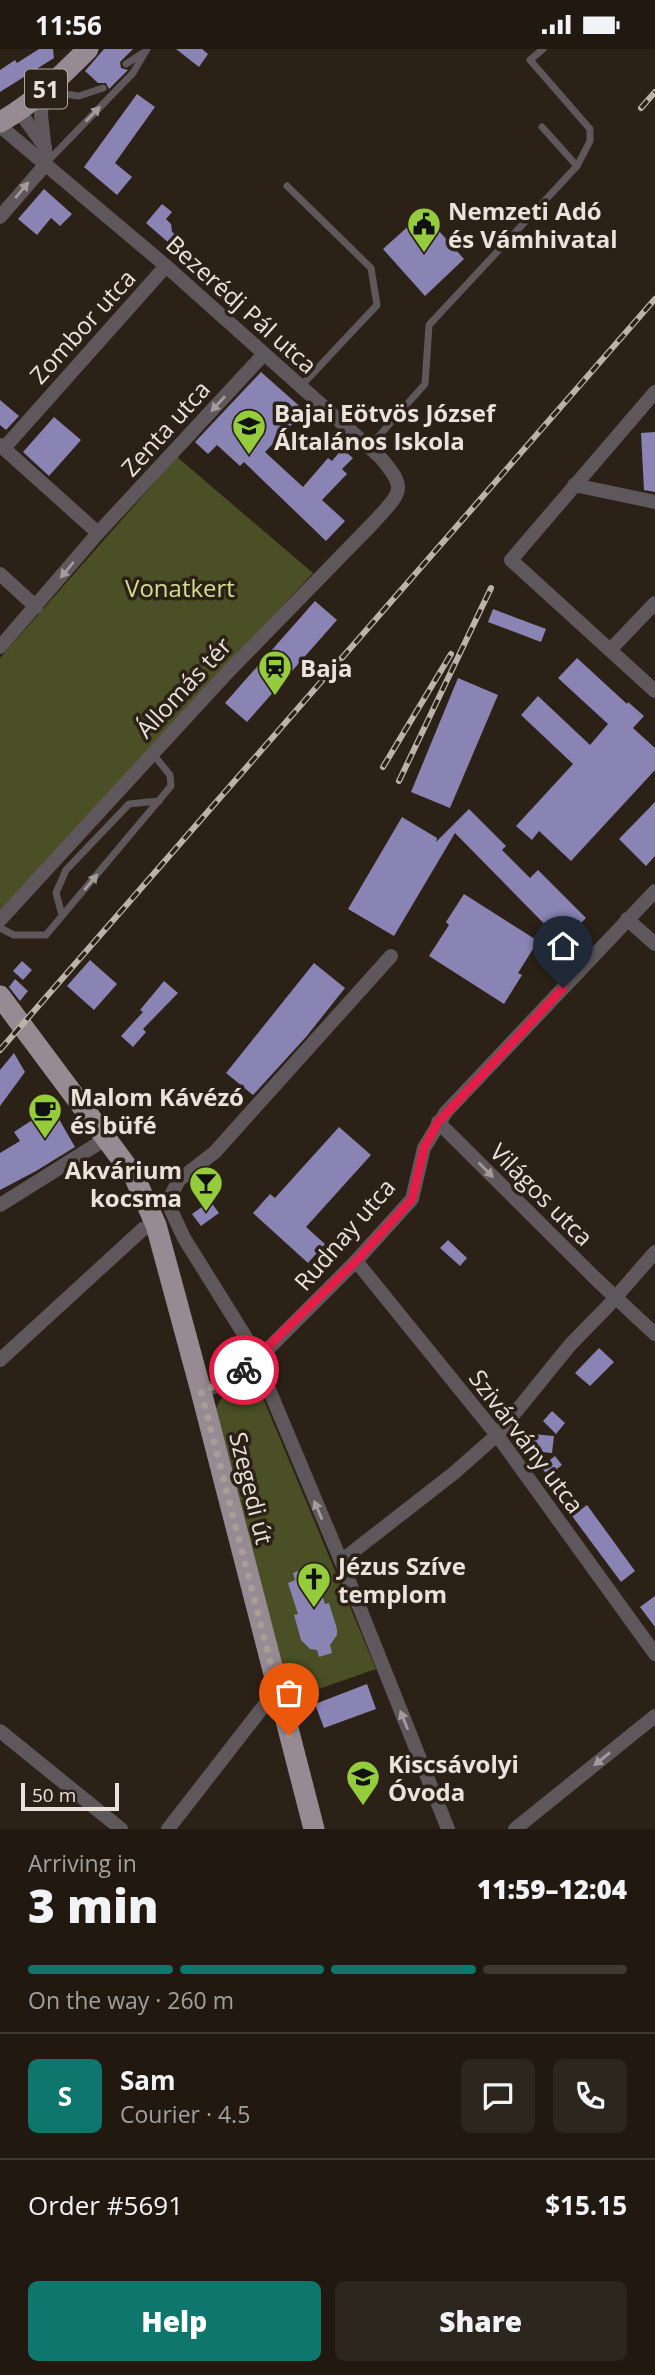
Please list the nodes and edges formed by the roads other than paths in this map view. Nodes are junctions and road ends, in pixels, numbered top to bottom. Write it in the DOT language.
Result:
graph roads {
  1 [pos="543,49"];
  2 [pos="146,51"];
  3 [pos="77,53"];
  4 [pos="126,64"];
  5 [pos="103,88"];
  6 [pos="43,92"];
  7 [pos="19,111"];
  8 [pos="0,124"];
  9 [pos="542,127"];
  10 [pos="45,147"];
  11 [pos="46,164"];
  12 [pos="577,166"];
  13 [pos="287,186"];
  14 [pos="0,217"];
  15 [pos="166,266"];
  16 [pos="264,353"];
  17 [pos="300,387"];
  18 [pos="655,392"];
  19 [pos="2,447"];
  20 [pos="368,447"];
  21 [pos="574,485"];
  22 [pos="399,486"];
  23 [pos="655,502"];
  24 [pos="98,533"];
  25 [pos="0,574"];
  26 [pos="655,603"];
  27 [pos="36,607"];
  28 [pos="0,647"];
  29 [pos="611,650"];
  30 [pos="655,691"];
  31 [pos="152,753"];
  32 [pos="159,801"];
  33 [pos="655,891"];
  34 [pos="62,915"];
  35 [pos="627,919"];
  36 [pos="0,920"];
  37 [pos="0,928"];
  38 [pos="655,944"];
  39 [pos="391,956"];
  40 [pos="0,996"];
  41 [pos="438,1122"];
  42 [pos="107,1138"];
  43 [pos="0,1205"];
  44 [pos="156,1225"];
  45 [pos="655,1252"];
  46 [pos="356,1261"];
  47 [pos="616,1298"];
  48 [pos="655,1333"];
  49 [pos="0,1360"];
  50 [pos="257,1360"];
  51 [pos="201,1391"];
  52 [pos="497,1435"];
  53 [pos="341,1561"];
  54 [pos="655,1654"];
  55 [pos="277,1689"];
  56 [pos="655,1716"];
  57 [pos="0,1731"];
  58 [pos="121,1829"];
  59 [pos="168,1829"];
  60 [pos="314,1829"];
  61 [pos="448,1829"];
  62 [pos="515,1829"];
  1 -- 12 [label="lane"];
  2 -- 4 [label="lane"];
  11 -- 2 [label="lane, one-way"];
  3 -- 6 [label="main road, 51"];
  5 -- 6 [label="lane"];
  6 -- 7 [label="main road, 51"];
  6 -- 10 [label="street"];
  7 -- 8 [label="main road, 51"];
  7 -- 10 [label="street"];
  8 -- 11 [label="street, Bezerédj Pál utca"];
  9 -- 12 [label="lane"];
  10 -- 11 [label="street"];
  14 -- 11 [label="street, one-way"];
  11 -- 15 [label="street, Bezerédj Pál utca"];
  12 -- 20 [label="lane"];
  13 -- 17 [label="lane"];
  15 -- 16 [label="street, Bezerédj Pál utca"];
  15 -- 19 [label="street, Zombor utca"];
  16 -- 17 [label="street, Bezerédj Pál utca"];
  16 -- 24 [label="street, Zenta utca, one-way"];
  17 -- 20 [label="street, Bezerédj Pál utca"];
  18 -- 21 [label="street"];
  19 -- 24 [label="street"];
  20 -- 22 [label="street, Bezerédj Pál utca"];
  21 -- 23 [label="street"];
  21 -- 29 [label="street"];
  22 -- 31 [label="street, Állomás tér"];
  24 -- 27 [label="street, Zenta utca, one-way"];
  25 -- 27 [label="street"];
  26 -- 29 [label="street"];
  27 -- 28 [label="street, Zenta utca"];
  29 -- 30 [label="street"];
  31 -- 32 [label="lane"];
  31 -- 36 [label="street, Állomás tér"];
  34 -- 32 [label="lane, one-way"];
  32 -- 34 [label="lane"];
  33 -- 35 [label="street, Rudnay utca"];
  34 -- 37 [label="lane"];
  35 -- 38 [label="street"];
  35 -- 41 [label="street, Rudnay utca"];
  39 -- 50 [label="street"];
  40 -- 42 [label="main road, Szegedi út"];
  41 -- 46 [label="street, Rudnay utca"];
  41 -- 47 [label="street, Világos utca, one-way"];
  42 -- 43 [label="street"];
  42 -- 44 [label="main road, Szegedi út"];
  44 -- 49 [label="street"];
  44 -- 51 [label="main road, Szegedi út"];
  45 -- 47 [label="street"];
  46 -- 50 [label="street, Rudnay utca"];
  46 -- 52 [label="street, Szivárvány utca"];
  47 -- 48 [label="street, Világos utca"];
  47 -- 52 [label="street"];
  50 -- 51 [label="street, Rudnay utca"];
  53 -- 50 [label="street, one-way"];
  51 -- 55 [label="main road, Szegedi út"];
  52 -- 53 [label="street"];
  52 -- 54 [label="street, Szivárvány utca"];
  61 -- 53 [label="street, one-way"];
  55 -- 59 [label="street"];
  55 -- 60 [label="main road, Szegedi út"];
  56 -- 62 [label="street, one-way"];
  57 -- 58 [label="street"];
}
